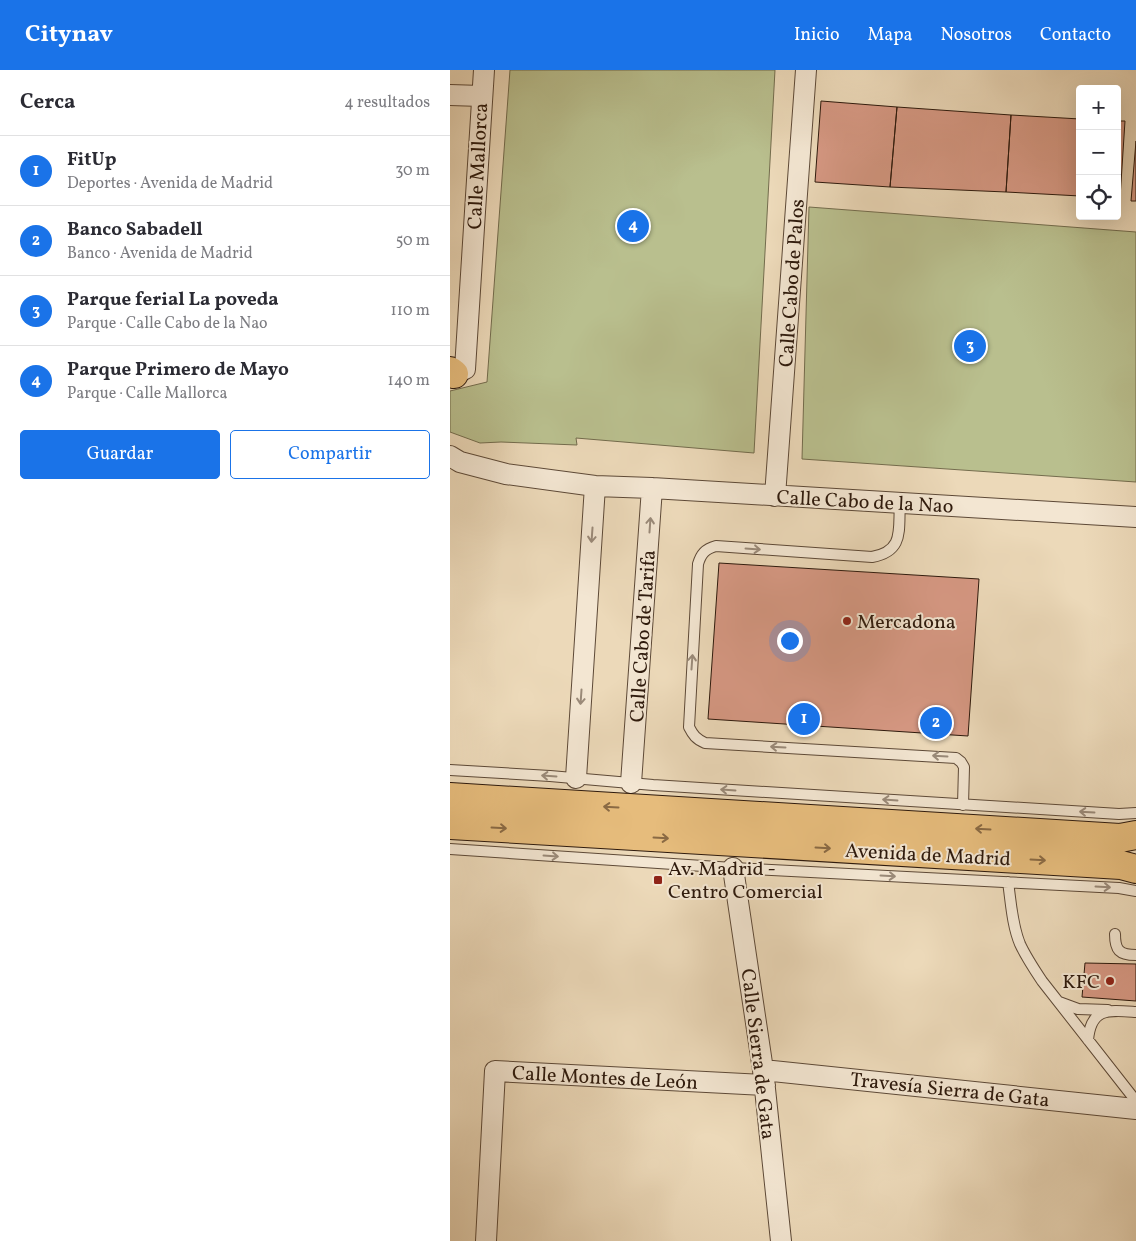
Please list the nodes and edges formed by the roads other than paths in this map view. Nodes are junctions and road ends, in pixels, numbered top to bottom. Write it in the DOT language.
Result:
graph roads {
  1 [pos="484,70"];
  2 [pos="806,70"];
  3 [pos="450,95"];
  4 [pos="481,96"];
  5 [pos="452,372"];
  6 [pos="450,456"];
  7 [pos="595,486"];
  8 [pos="652,488"];
  9 [pos="775,496"];
  10 [pos="900,503"];
  11 [pos="1136,517"];
  12 [pos="450,770"];
  13 [pos="576,778"];
  14 [pos="631,783"];
  15 [pos="450,797"];
  16 [pos="963,804"];
  17 [pos="1136,813"];
  18 [pos="450,826"];
  19 [pos="1136,835"];
  20 [pos="450,849"];
  21 [pos="733,868"];
  22 [pos="1136,869"];
  23 [pos="1008,882"];
  24 [pos="1136,891"];
  25 [pos="1115,934"];
  26 [pos="1136,955"];
  27 [pos="1058,1001"];
  28 [pos="1113,1010"];
  29 [pos="1136,1012"];
  30 [pos="1088,1040"];
  31 [pos="764,1077"];
  32 [pos="1136,1100"];
  33 [pos="1136,1109"];
  34 [pos="486,1241"];
  35 [pos="781,1241"];
  1 -- 4 [label="street, Calle Mallorca"];
  2 -- 9 [label="street, Calle Cabo de Palos"];
  3 -- 4 [label="street"];
  4 -- 5 [label="street, Calle Mallorca"];
  6 -- 7 [label="street, Calle Cabo de la Nao"];
  7 -- 8 [label="street, Calle Cabo de la Nao"];
  7 -- 13 [label="street, one-way"];
  8 -- 9 [label="street, Calle Cabo de la Nao"];
  14 -- 8 [label="street, Calle Cabo de Tarifa, one-way"];
  9 -- 10 [label="street, Calle Cabo de la Nao"];
  10 -- 11 [label="street, Calle Cabo de la Nao"];
  16 -- 10 [label="lane, one-way"];
  13 -- 12 [label="lane, one-way"];
  13 -- 14 [label="lane"];
  16 -- 14 [label="lane, one-way"];
  19 -- 15 [label="highway, Avenida de Madrid, one-way"];
  17 -- 16 [label="lane, one-way"];
  18 -- 22 [label="highway, Avenida de Madrid, one-way"];
  20 -- 21 [label="lane, one-way"];
  21 -- 23 [label="lane, one-way"];
  21 -- 31 [label="street, Calle Sierra de Gata"];
  23 -- 24 [label="lane, one-way"];
  23 -- 27 [label="lane"];
  25 -- 26 [label="lane"];
  27 -- 28 [label="lane"];
  27 -- 30 [label="lane"];
  28 -- 29 [label="lane"];
  28 -- 30 [label="lane"];
  30 -- 32 [label="lane"];
  31 -- 33 [label="street, Travesía Sierra de Gata"];
  31 -- 34 [label="street, Calle Montes de León"];
  31 -- 35 [label="street, Calle Sierra de Gata"];
}
